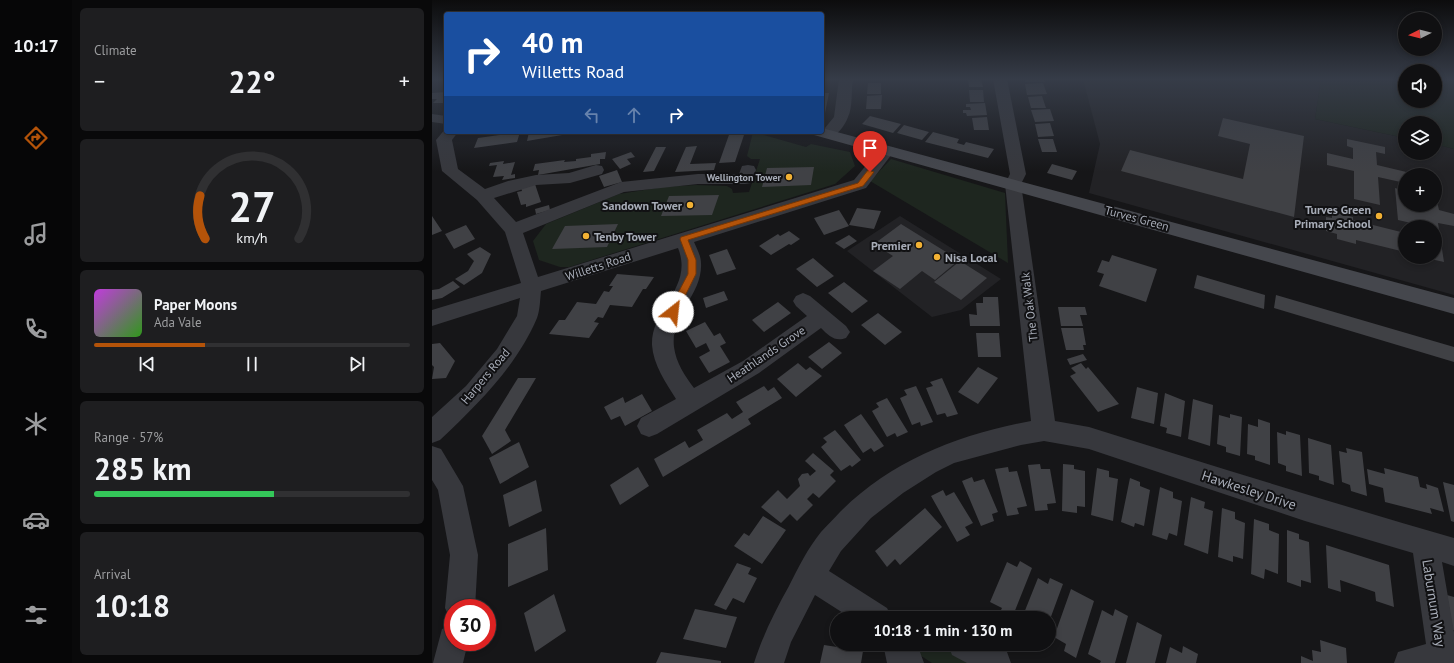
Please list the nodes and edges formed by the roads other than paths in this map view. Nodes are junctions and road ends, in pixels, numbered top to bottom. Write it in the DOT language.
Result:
graph roads {
  1 [pos="842,110"];
  2 [pos="1006,110"];
  3 [pos="432,118"];
  4 [pos="444,120"];
  5 [pos="824,133"];
  6 [pos="448,134"];
  7 [pos="887,150"];
  8 [pos="596,170"];
  9 [pos="745,180"];
  10 [pos="1013,184"];
  11 [pos="483,196"];
  12 [pos="513,230"];
  13 [pos="684,239"];
  14 [pos="532,288"];
  15 [pos="803,301"];
  16 [pos="1454,306"];
  17 [pos="432,318"];
  18 [pos="820,318"];
  19 [pos="839,332"];
  20 [pos="690,401"];
  21 [pos="649,426"];
  22 [pos="1044,430"];
  23 [pos="432,432"];
  24 [pos="432,457"];
  25 [pos="1424,542"];
  26 [pos="1454,552"];
  27 [pos="810,574"];
  28 [pos="461,599"];
  29 [pos="866,611"];
  30 [pos="451,651"];
  31 [pos="899,651"];
  32 [pos="975,651"];
  33 [pos="448,663"];
  34 [pos="769,663"];
  35 [pos="909,663"];
  36 [pos="996,663"];
  37 [pos="1408,663"];
  38 [pos="1442,663"];
  1 -- 5 [label="street"];
  2 -- 10 [label="street, The Oak Walk"];
  3 -- 4 [label="street"];
  5 -- 7 [label="street, Turves Green"];
  6 -- 11 [label="street"];
  7 -- 10 [label="street, Turves Green"];
  7 -- 13 [label="street, Willetts Road"];
  8 -- 11 [label="street"];
  9 -- 12 [label="street"];
  10 -- 16 [label="street, Turves Green"];
  10 -- 22 [label="street, The Oak Walk"];
  11 -- 12 [label="street"];
  12 -- 14 [label="street"];
  13 -- 14 [label="street, Willetts Road"];
  13 -- 20 [label="street"];
  14 -- 17 [label="street, Willetts Road"];
  14 -- 23 [label="street, Harpers Road"];
  15 -- 18 [label="street, Heathlands Grove"];
  18 -- 19 [label="street, Heathlands Grove"];
  18 -- 20 [label="street, Heathlands Grove"];
  20 -- 21 [label="street, Heathlands Grove"];
  22 -- 25 [label="street, Hawkesley Drive"];
  22 -- 27 [label="street, Hawkesley Drive"];
  24 -- 28 [label="street"];
  25 -- 26 [label="street, Hawkesley Drive"];
  25 -- 38 [label="street, Laburnum Way"];
  27 -- 29 [label="street"];
  27 -- 34 [label="street, Hawkesley Drive"];
  30 -- 33 [label="street"];
  31 -- 35 [label="street"];
  32 -- 36 [label="street"];
  37 -- 38 [label="street, Laburnum Way"];
}
